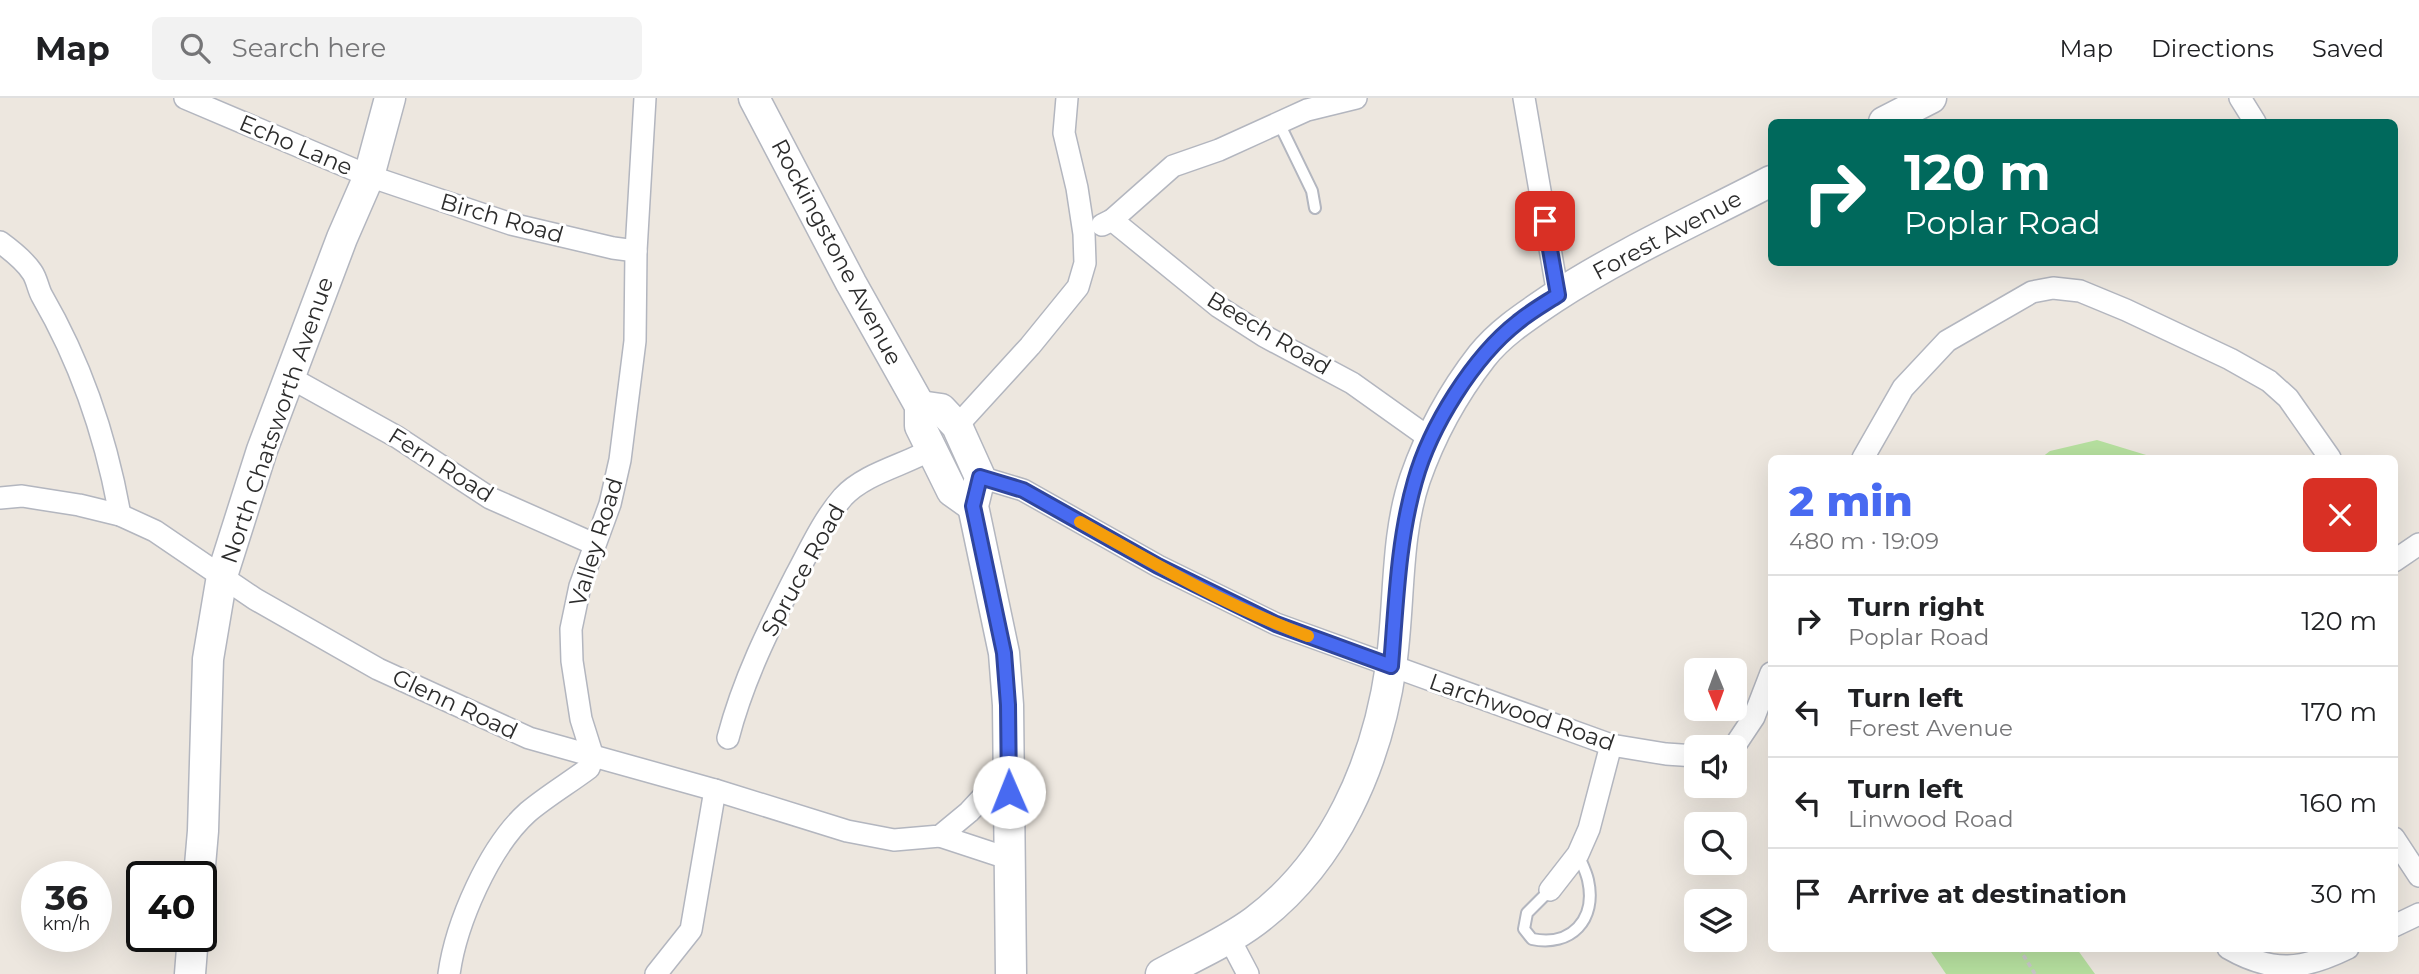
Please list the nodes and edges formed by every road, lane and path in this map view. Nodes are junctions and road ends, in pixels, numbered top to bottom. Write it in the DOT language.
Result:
graph roads {
  1 [pos="185,98"];
  2 [pos="390,98"];
  3 [pos="645,98"];
  4 [pos="754,98"];
  5 [pos="1067,98"];
  6 [pos="1356,98"];
  7 [pos="1524,98"];
  8 [pos="2240,98"];
  9 [pos="1914,102"];
  10 [pos="1888,119"];
  11 [pos="2253,119"];
  12 [pos="1279,123"];
  13 [pos="369,176"];
  14 [pos="1768,183"];
  15 [pos="1315,208"];
  16 [pos="1112,220"];
  17 [pos="1084,234"];
  18 [pos="0,242"];
  19 [pos="636,251"];
  20 [pos="1558,295"];
  21 [pos="291,378"];
  22 [pos="920,406"];
  23 [pos="957,426"];
  24 [pos="1432,440"];
  25 [pos="932,449"];
  26 [pos="1865,455"];
  27 [pos="2328,455"];
  28 [pos="980,477"];
  29 [pos="0,498"];
  30 [pos="973,506"];
  31 [pos="120,515"];
  32 [pos="594,544"];
  33 [pos="2419,544"];
  34 [pos="2398,558"];
  35 [pos="222,576"];
  36 [pos="1391,666"];
  37 [pos="1768,681"];
  38 [pos="1742,735"];
  39 [pos="728,738"];
  40 [pos="1611,745"];
  41 [pos="1684,755"];
  42 [pos="593,757"];
  43 [pos="1008,770"];
  44 [pos="715,790"];
  45 [pos="940,836"];
  46 [pos="2398,844"];
  47 [pos="1578,854"];
  48 [pos="1010,859"];
  49 [pos="200,861"];
  50 [pos="2419,876"];
  51 [pos="1550,890"];
  52 [pos="2419,914"];
  53 [pos="2398,924"];
  54 [pos="1228,936"];
  55 [pos="192,952"];
  56 [pos="2021,952"];
  57 [pos="2235,952"];
  58 [pos="2340,952"];
  59 [pos="190,974"];
  60 [pos="449,974"];
  61 [pos="656,974"];
  62 [pos="1011,974"];
  63 [pos="1161,974"];
  64 [pos="1248,974"];
  65 [pos="2035,974"];
  1 -- 13 [label="street, Echo Lane"];
  2 -- 13 [label="street, North Chatsworth Avenue"];
  3 -- 19 [label="street, Valley Road"];
  4 -- 22 [label="street, Rockingstone Avenue"];
  5 -- 17 [label="street"];
  6 -- 12 [label="street"];
  7 -- 20 [label="street"];
  8 -- 11 [label="street"];
  9 -- 10 [label="street"];
  12 -- 15 [label="lane"];
  12 -- 16 [label="street"];
  13 -- 19 [label="street, Birch Road"];
  13 -- 21 [label="street, North Chatsworth Avenue"];
  14 -- 20 [label="street, Forest Avenue"];
  16 -- 17 [label="street"];
  16 -- 24 [label="street, Beech Road"];
  17 -- 23 [label="street"];
  18 -- 31 [label="street"];
  19 -- 32 [label="street, Valley Road"];
  20 -- 24 [label="street, Forest Avenue"];
  21 -- 32 [label="street, Fern Road"];
  21 -- 35 [label="street, North Chatsworth Avenue"];
  22 -- 23 [label="street"];
  22 -- 25 [label="street, Rockingstone Avenue"];
  23 -- 28 [label="street"];
  24 -- 36 [label="street, Forest Avenue"];
  25 -- 30 [label="street, Rockingstone Avenue"];
  25 -- 39 [label="street, Spruce Road"];
  26 -- 27 [label="street"];
  28 -- 30 [label="street"];
  28 -- 36 [label="street, Larchwood Road"];
  29 -- 31 [label="street, Glenn Road"];
  30 -- 43 [label="street"];
  31 -- 35 [label="street, Glenn Road"];
  32 -- 42 [label="street, Valley Road"];
  33 -- 34 [label="street"];
  35 -- 42 [label="street, Glenn Road"];
  35 -- 49 [label="street, North Chatsworth Avenue"];
  36 -- 40 [label="street, Larchwood Road"];
  36 -- 54 [label="street, Forest Avenue"];
  37 -- 38 [label="street"];
  40 -- 41 [label="street, Larchwood Road"];
  40 -- 47 [label="street"];
  42 -- 44 [label="street, Glenn Road"];
  42 -- 60 [label="street"];
  43 -- 45 [label="street"];
  43 -- 48 [label="street"];
  44 -- 45 [label="street, Glenn Road"];
  44 -- 61 [label="street"];
  45 -- 48 [label="street, Glenn Road"];
  46 -- 50 [label="street"];
  47 -- 51 [label="street"];
  47 -- 51 [label="lane"];
  48 -- 62 [label="street"];
  52 -- 53 [label="street"];
  54 -- 63 [label="street, Forest Avenue"];
  54 -- 64 [label="street"];
  55 -- 59 [label="street"];
  56 -- 65 [label="path"];
  57 -- 58 [label="street"];
}
